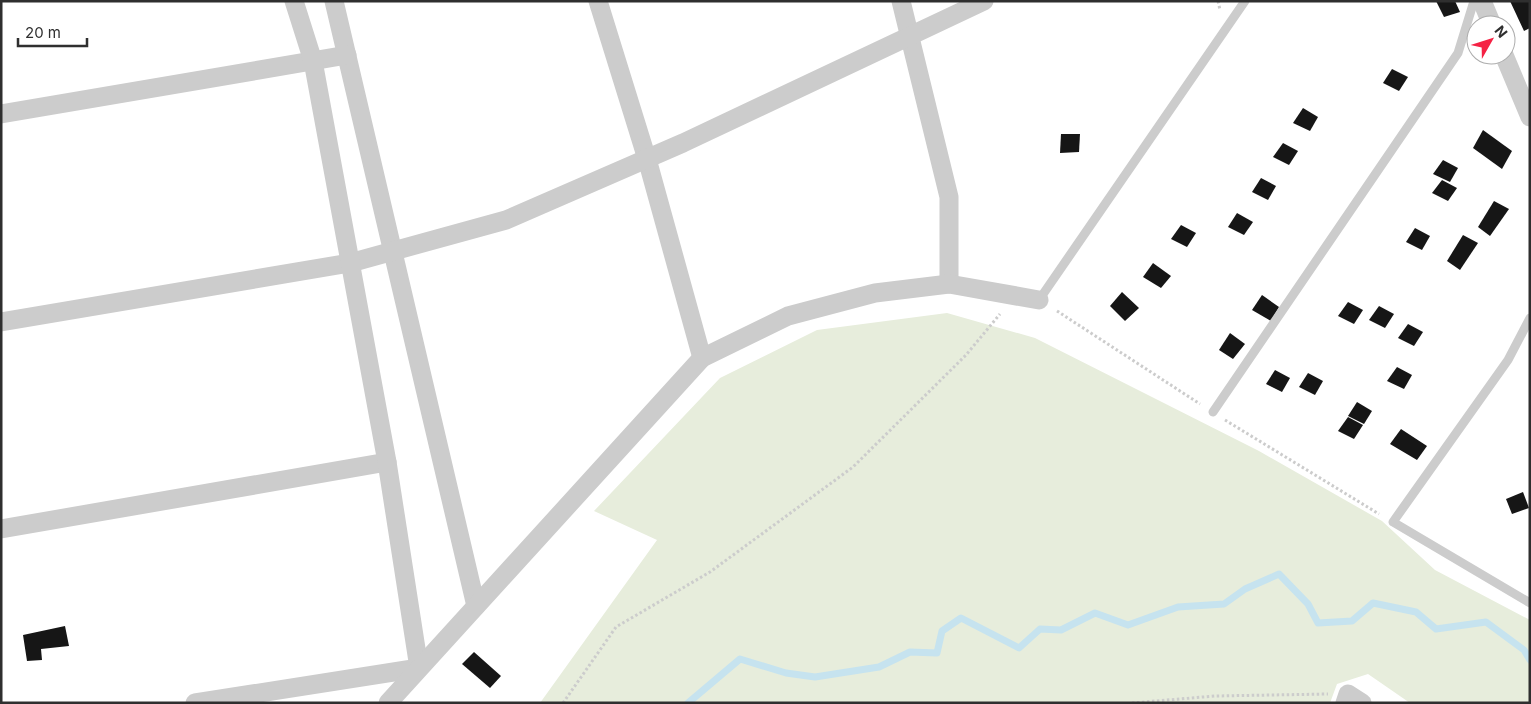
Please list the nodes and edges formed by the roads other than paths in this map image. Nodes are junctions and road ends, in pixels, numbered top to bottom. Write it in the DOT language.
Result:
graph roads {
  1 [pos="294,1"];
  2 [pos="334,1"];
  3 [pos="598,1"];
  4 [pos="901,1"];
  5 [pos="984,1"];
  6 [pos="1245,1"];
  7 [pos="1474,1"];
  8 [pos="1482,1"];
  9 [pos="1488,15"];
  10 [pos="908,35"];
  11 [pos="347,56"];
  12 [pos="313,61"];
  13 [pos="1508,65"];
  14 [pos="1,114"];
  15 [pos="1529,114"];
  16 [pos="647,159"];
  17 [pos="394,252"];
  18 [pos="350,263"];
  19 [pos="949,284"];
  20 [pos="1040,300"];
  21 [pos="1530,318"];
  22 [pos="1,322"];
  23 [pos="702,358"];
  24 [pos="1213,412"];
  25 [pos="387,462"];
  26 [pos="1,530"];
  27 [pos="1530,603"];
  28 [pos="476,606"];
  29 [pos="419,668"];
  30 [pos="195,703"];
  31 [pos="388,703"];
  1 -- 12 [label="street"];
  2 -- 11 [label="street"];
  3 -- 16 [label="street"];
  4 -- 10 [label="street"];
  5 -- 10 [label="street"];
  6 -- 20 [label="lane"];
  7 -- 24 [label="lane"];
  8 -- 9 [label="street"];
  10 -- 16 [label="street"];
  10 -- 19 [label="street"];
  11 -- 12 [label="street"];
  11 -- 17 [label="street"];
  12 -- 14 [label="street"];
  12 -- 18 [label="street"];
  13 -- 15 [label="street"];
  16 -- 17 [label="street"];
  16 -- 23 [label="street"];
  17 -- 18 [label="street"];
  17 -- 28 [label="street"];
  18 -- 22 [label="street"];
  18 -- 25 [label="street"];
  19 -- 20 [label="street"];
  19 -- 23 [label="street"];
  21 -- 27 [label="lane"];
  23 -- 28 [label="street"];
  25 -- 26 [label="street"];
  25 -- 29 [label="street"];
  28 -- 29 [label="street"];
  29 -- 30 [label="street"];
  29 -- 31 [label="street"];
}
